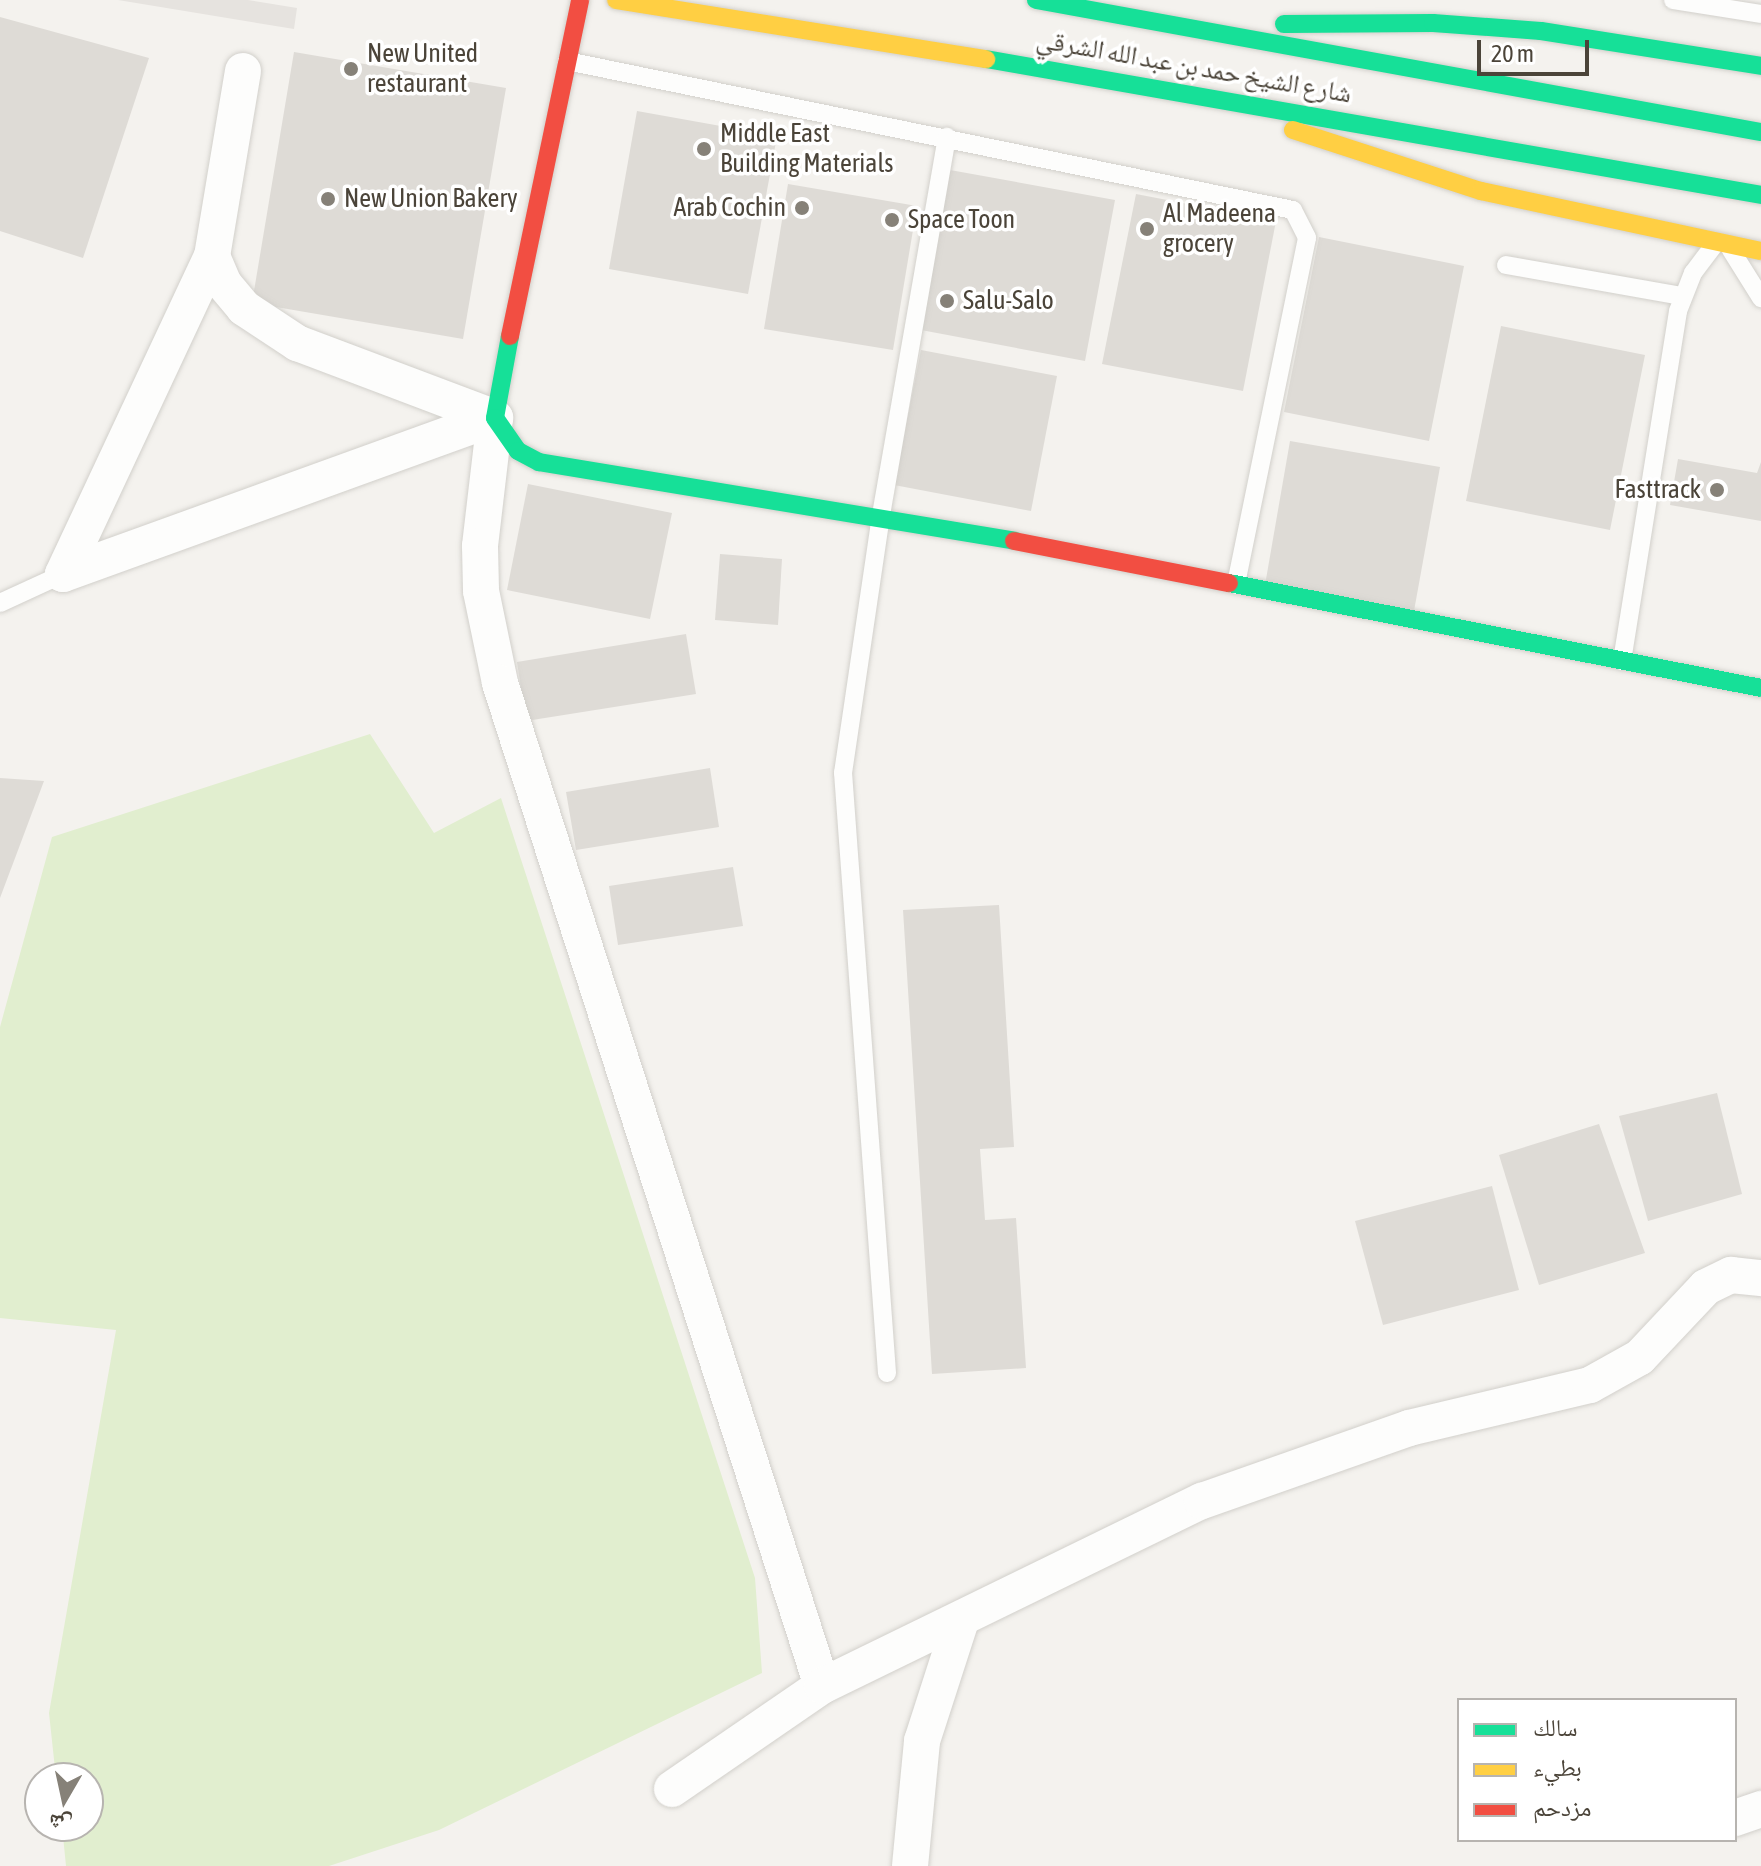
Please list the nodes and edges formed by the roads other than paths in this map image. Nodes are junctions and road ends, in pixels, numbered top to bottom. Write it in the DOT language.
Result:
graph roads {
  1 [pos="580,0"];
  2 [pos="616,0"];
  3 [pos="1036,0"];
  4 [pos="1673,0"];
  5 [pos="1761,14"];
  6 [pos="1182,24"];
  7 [pos="567,61"];
  8 [pos="1761,66"];
  9 [pos="243,71"];
  10 [pos="1210,95"];
  11 [pos="1761,132"];
  12 [pos="947,137"];
  13 [pos="1761,195"];
  14 [pos="1722,243"];
  15 [pos="1761,251"];
  16 [pos="212,256"];
  17 [pos="1506,265"];
  18 [pos="1682,296"];
  19 [pos="1761,298"];
  20 [pos="495,418"];
  21 [pos="881,515"];
  22 [pos="63,574"];
  23 [pos="1236,585"];
  24 [pos="0,603"];
  25 [pos="1622,661"];
  26 [pos="1761,688"];
  27 [pos="1761,1278"];
  28 [pos="887,1373"];
  29 [pos="961,1620"];
  30 [pos="822,1686"];
  31 [pos="672,1789"];
  32 [pos="1761,1809"];
  33 [pos="1737,1817"];
  34 [pos="910,1866"];
  1 -- 7 [label="main road"];
  2 -- 10 [label="main road, شارع الشيخ حمد بن عبد الله الشرقي"];
  3 -- 6 [label="main road, شارع الشيخ حمد بن عبد الله الشرقي"];
  4 -- 5 [label="lane"];
  6 -- 8 [label="main road"];
  6 -- 11 [label="main road, شارع الشيخ حمد بن عبد الله الشرقي"];
  7 -- 12 [label="lane"];
  7 -- 20 [label="main road"];
  9 -- 16 [label="street"];
  10 -- 13 [label="main road, شارع الشيخ حمد بن عبد الله الشرقي"];
  10 -- 14 [label="main road"];
  12 -- 21 [label="lane"];
  12 -- 23 [label="lane"];
  14 -- 15 [label="main road"];
  14 -- 18 [label="lane"];
  14 -- 19 [label="lane"];
  16 -- 20 [label="street"];
  16 -- 22 [label="street"];
  17 -- 18 [label="lane"];
  18 -- 25 [label="lane"];
  20 -- 21 [label="main road"];
  20 -- 22 [label="street"];
  20 -- 30 [label="street"];
  21 -- 23 [label="main road"];
  21 -- 28 [label="lane"];
  22 -- 24 [label="lane"];
  23 -- 25 [label="main road"];
  25 -- 26 [label="main road"];
  27 -- 29 [label="street"];
  29 -- 30 [label="street"];
  29 -- 34 [label="street"];
  30 -- 31 [label="street"];
  32 -- 33 [label="street"];
}
